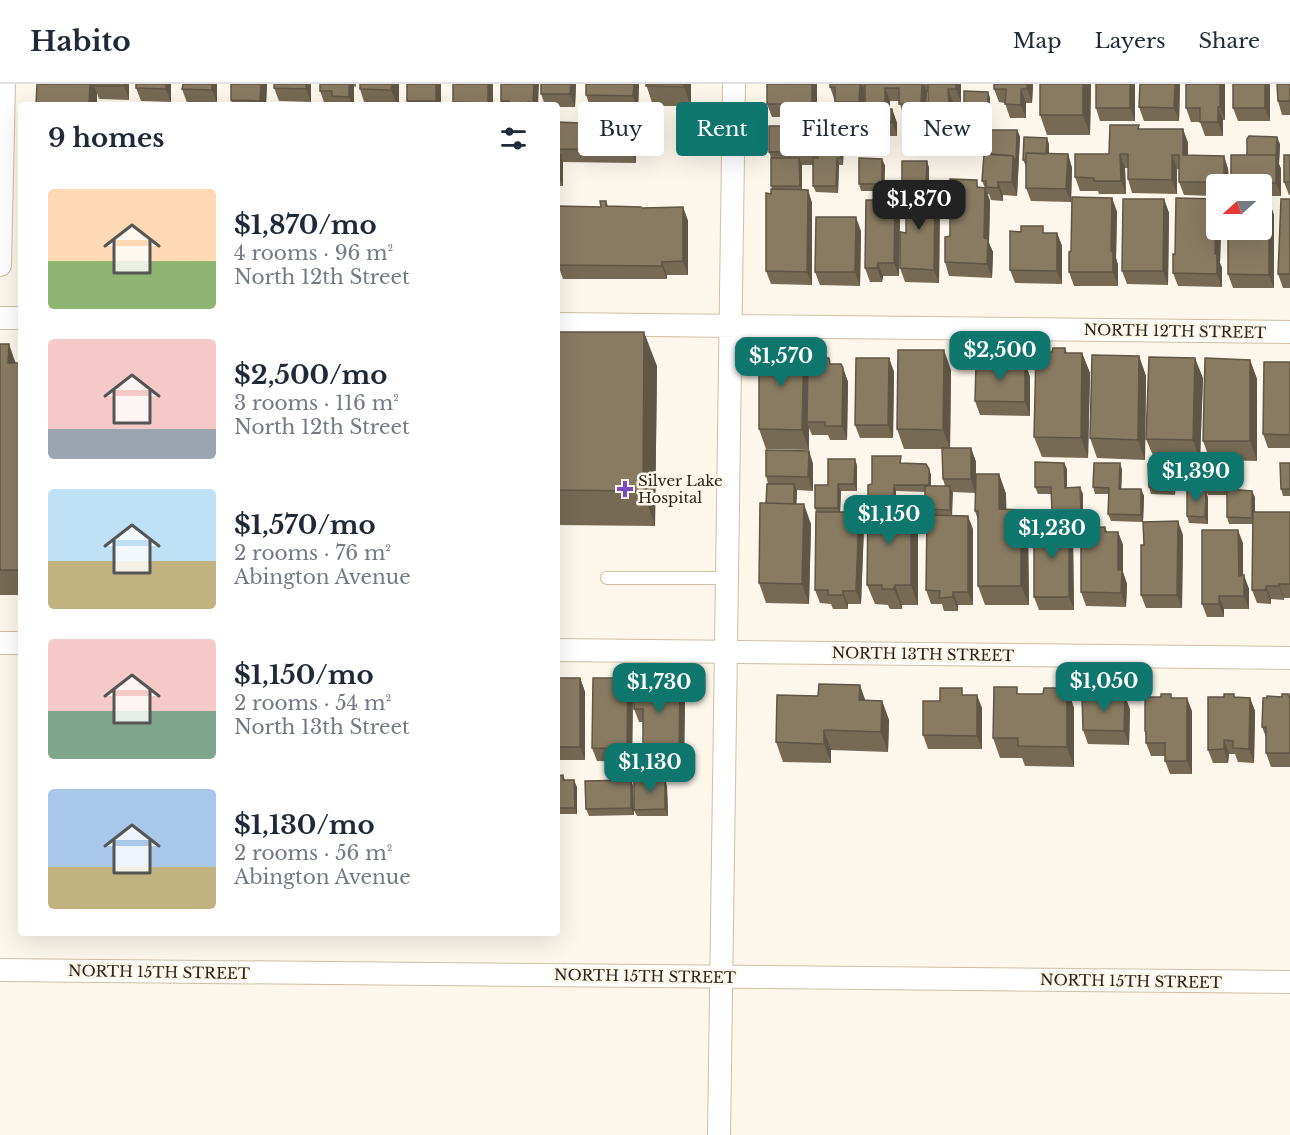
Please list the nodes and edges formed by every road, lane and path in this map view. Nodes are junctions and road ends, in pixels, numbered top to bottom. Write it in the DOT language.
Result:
graph roads {
  1 [pos="4,84"];
  2 [pos="734,84"];
  3 [pos="1,181"];
  4 [pos="0,265"];
  5 [pos="0,318"];
  6 [pos="18,318"];
  7 [pos="560,324"];
  8 [pos="731,326"];
  9 [pos="1290,332"];
  10 [pos="607,578"];
  11 [pos="728,578"];
  12 [pos="0,643"];
  13 [pos="18,643"];
  14 [pos="560,650"];
  15 [pos="727,652"];
  16 [pos="1290,658"];
  17 [pos="0,970"];
  18 [pos="722,977"];
  19 [pos="1290,982"];
  20 [pos="719,1135"];
  1 -- 3 [label="street"];
  2 -- 8 [label="street"];
  3 -- 4 [label="street"];
  5 -- 6 [label="street"];
  7 -- 8 [label="street, NORTH 12TH STREET"];
  8 -- 9 [label="street, NORTH 12TH STREET"];
  8 -- 11 [label="street"];
  10 -- 11 [label="lane"];
  11 -- 15 [label="street"];
  12 -- 13 [label="street"];
  14 -- 15 [label="street, NORTH 13TH STREET"];
  15 -- 16 [label="street, NORTH 13TH STREET"];
  15 -- 18 [label="street"];
  17 -- 18 [label="street, NORTH 15TH STREET"];
  18 -- 19 [label="street, NORTH 15TH STREET"];
  18 -- 20 [label="street"];
}
